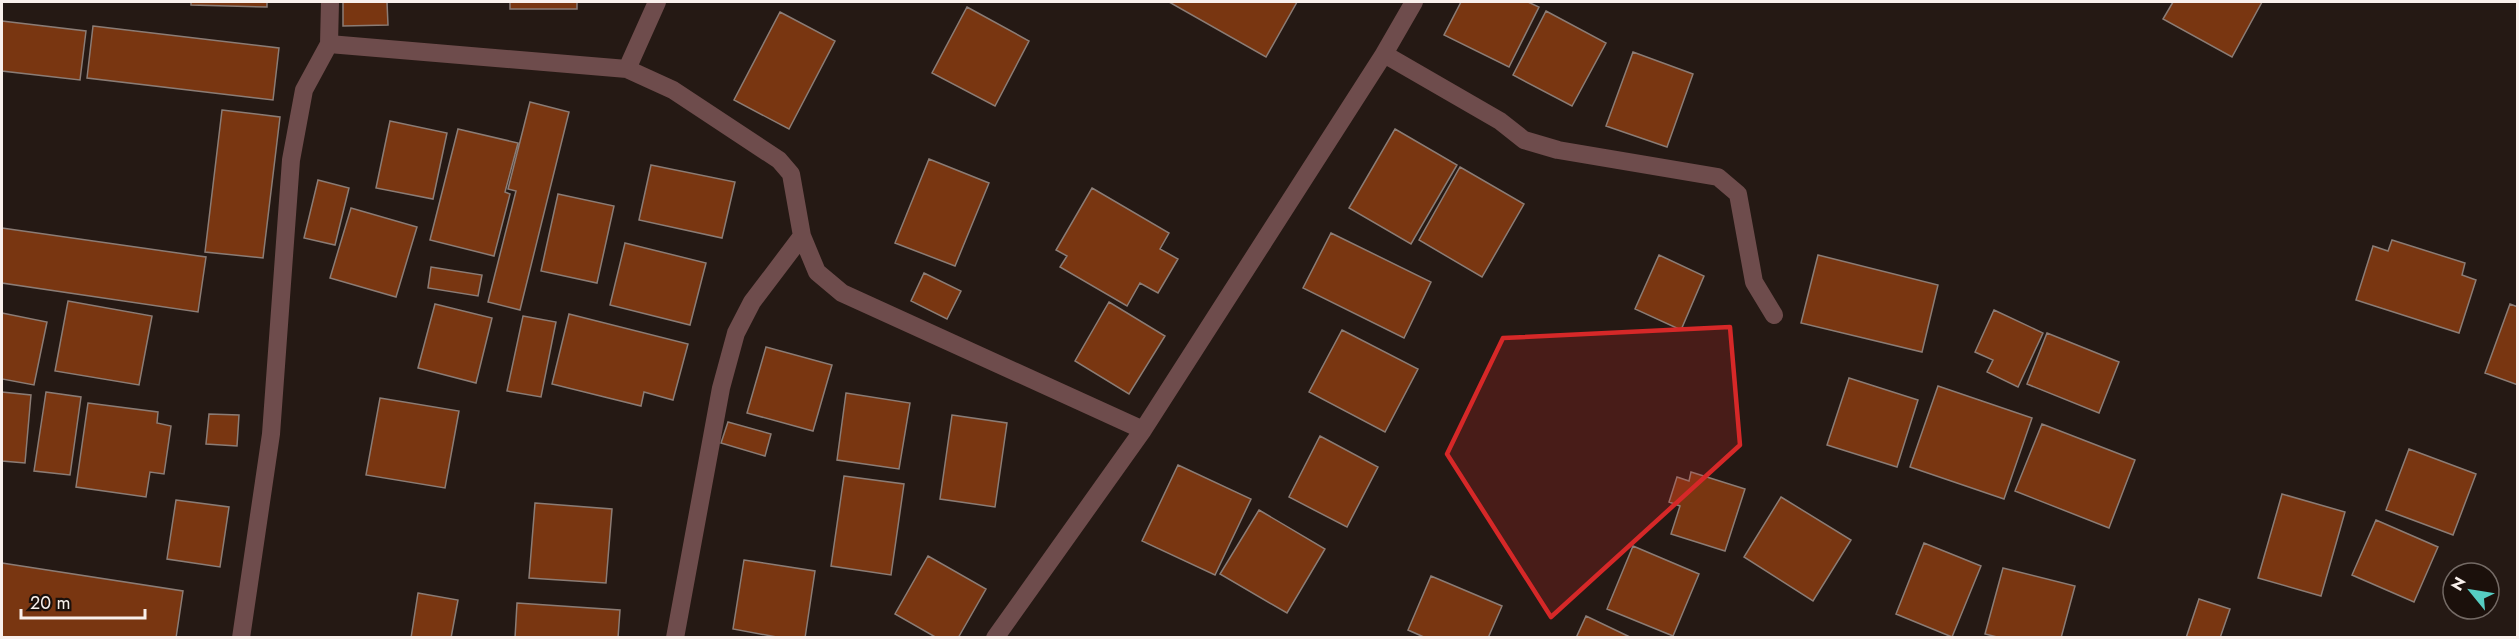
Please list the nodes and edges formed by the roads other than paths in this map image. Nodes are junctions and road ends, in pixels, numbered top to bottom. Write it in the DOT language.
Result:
graph roads {
  1 [pos="330,2"];
  2 [pos="657,2"];
  3 [pos="1414,2"];
  4 [pos="329,44"];
  5 [pos="1383,54"];
  6 [pos="627,69"];
  7 [pos="802,236"];
  8 [pos="1774,315"];
  9 [pos="1143,430"];
  10 [pos="241,638"];
  11 [pos="675,638"];
  12 [pos="995,638"];
  1 -- 4 [label="street"];
  2 -- 6 [label="street"];
  3 -- 5 [label="street"];
  4 -- 6 [label="street"];
  4 -- 10 [label="street"];
  5 -- 8 [label="street"];
  5 -- 9 [label="street"];
  6 -- 7 [label="street"];
  7 -- 9 [label="street"];
  7 -- 11 [label="street"];
  9 -- 12 [label="street"];
}
